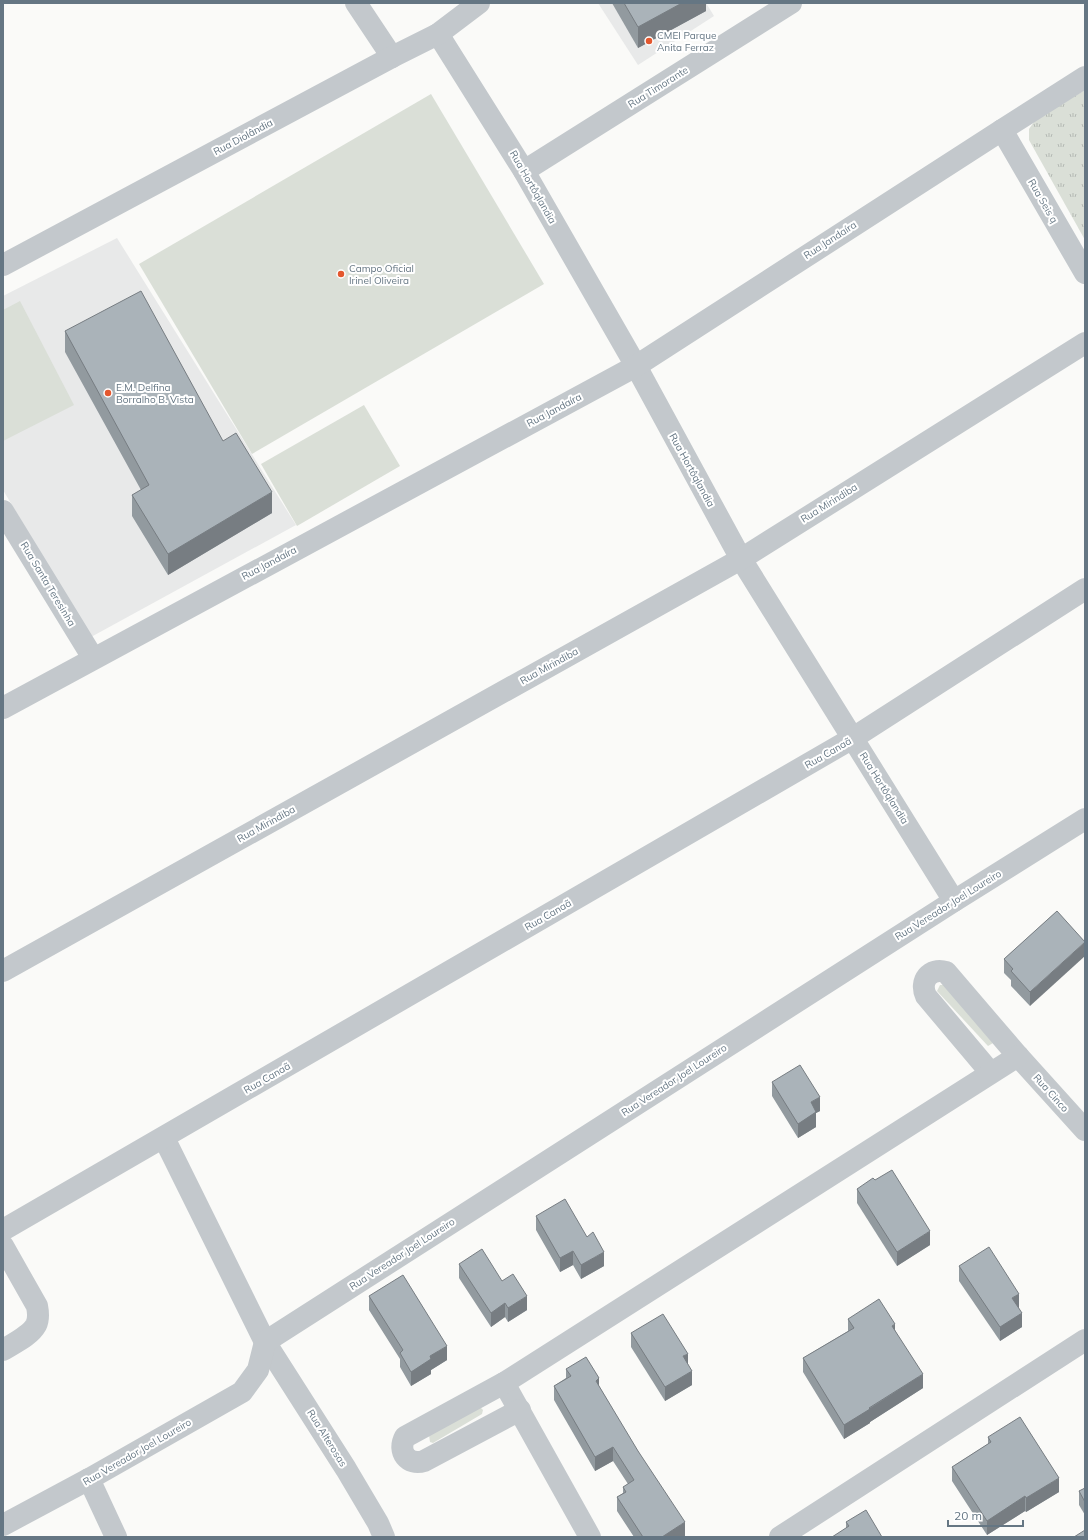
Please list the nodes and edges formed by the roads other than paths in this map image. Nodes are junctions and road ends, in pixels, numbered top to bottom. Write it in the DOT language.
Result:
graph roads {
  1 [pos="356,3"];
  2 [pos="479,3"];
  3 [pos="791,3"];
  4 [pos="438,34"];
  5 [pos="392,57"];
  6 [pos="1085,78"];
  7 [pos="1002,130"];
  8 [pos="524,171"];
  9 [pos="3,265"];
  10 [pos="1085,273"];
  11 [pos="1085,343"];
  12 [pos="636,366"];
  13 [pos="6,520"];
  14 [pos="741,559"];
  15 [pos="1085,589"];
  16 [pos="93,658"];
  17 [pos="3,708"];
  18 [pos="853,738"];
  19 [pos="1085,819"];
  20 [pos="954,901"];
  21 [pos="3,971"];
  22 [pos="1018,1056"];
  23 [pos="990,1072"];
  24 [pos="1085,1130"];
  25 [pos="164,1138"];
  26 [pos="3,1230"];
  27 [pos="3,1246"];
  28 [pos="1085,1340"];
  29 [pos="265,1342"];
  30 [pos="3,1350"];
  31 [pos="504,1383"];
  32 [pos="520,1410"];
  33 [pos="89,1479"];
  34 [pos="3,1525"];
  35 [pos="116,1537"];
  36 [pos="384,1537"];
  37 [pos="590,1537"];
  38 [pos="780,1537"];
  1 -- 5 [label="street"];
  2 -- 4 [label="street, Rua Diolândia"];
  3 -- 8 [label="street, Rua Timorante"];
  4 -- 5 [label="street, Rua Diolândia"];
  4 -- 8 [label="street, Rua Hortôqlandia"];
  5 -- 9 [label="street, Rua Diolândia"];
  6 -- 7 [label="street, Rua Jandaíra"];
  7 -- 10 [label="street, Rua Seis q"];
  7 -- 12 [label="street, Rua Jandaíra"];
  8 -- 12 [label="street, Rua Hortôqlandia"];
  11 -- 14 [label="street, Rua Mirindiba"];
  12 -- 14 [label="street, Rua Hortôqlandia"];
  12 -- 16 [label="street, Rua Jandaíra"];
  13 -- 16 [label="street, Rua Santa Teresinha"];
  14 -- 18 [label="street, Rua Hortôqlandia"];
  14 -- 21 [label="street, Rua Mirindiba"];
  15 -- 18 [label="street, Rua Canaã"];
  16 -- 17 [label="street, Rua Jandaíra"];
  18 -- 20 [label="street, Rua Hortôqlandia"];
  18 -- 25 [label="street, Rua Canaã"];
  19 -- 20 [label="street, Rua Vereador Joel Loureiro"];
  20 -- 29 [label="street, Rua Vereador Joel Loureiro"];
  22 -- 23 [label="street"];
  22 -- 23 [label="street, Rua Cinco"];
  22 -- 24 [label="street, Rua Cinco"];
  23 -- 31 [label="street"];
  25 -- 26 [label="street, Rua Canaã"];
  25 -- 29 [label="street"];
  27 -- 30 [label="street"];
  28 -- 38 [label="street"];
  29 -- 33 [label="street, Rua Vereador Joel Loureiro"];
  29 -- 36 [label="street, Rua Alterosas"];
  31 -- 32 [label="street"];
  31 -- 32 [label="street"];
  32 -- 37 [label="street"];
  33 -- 34 [label="street, Rua Vereador Joel Loureiro"];
  33 -- 35 [label="street"];
}
